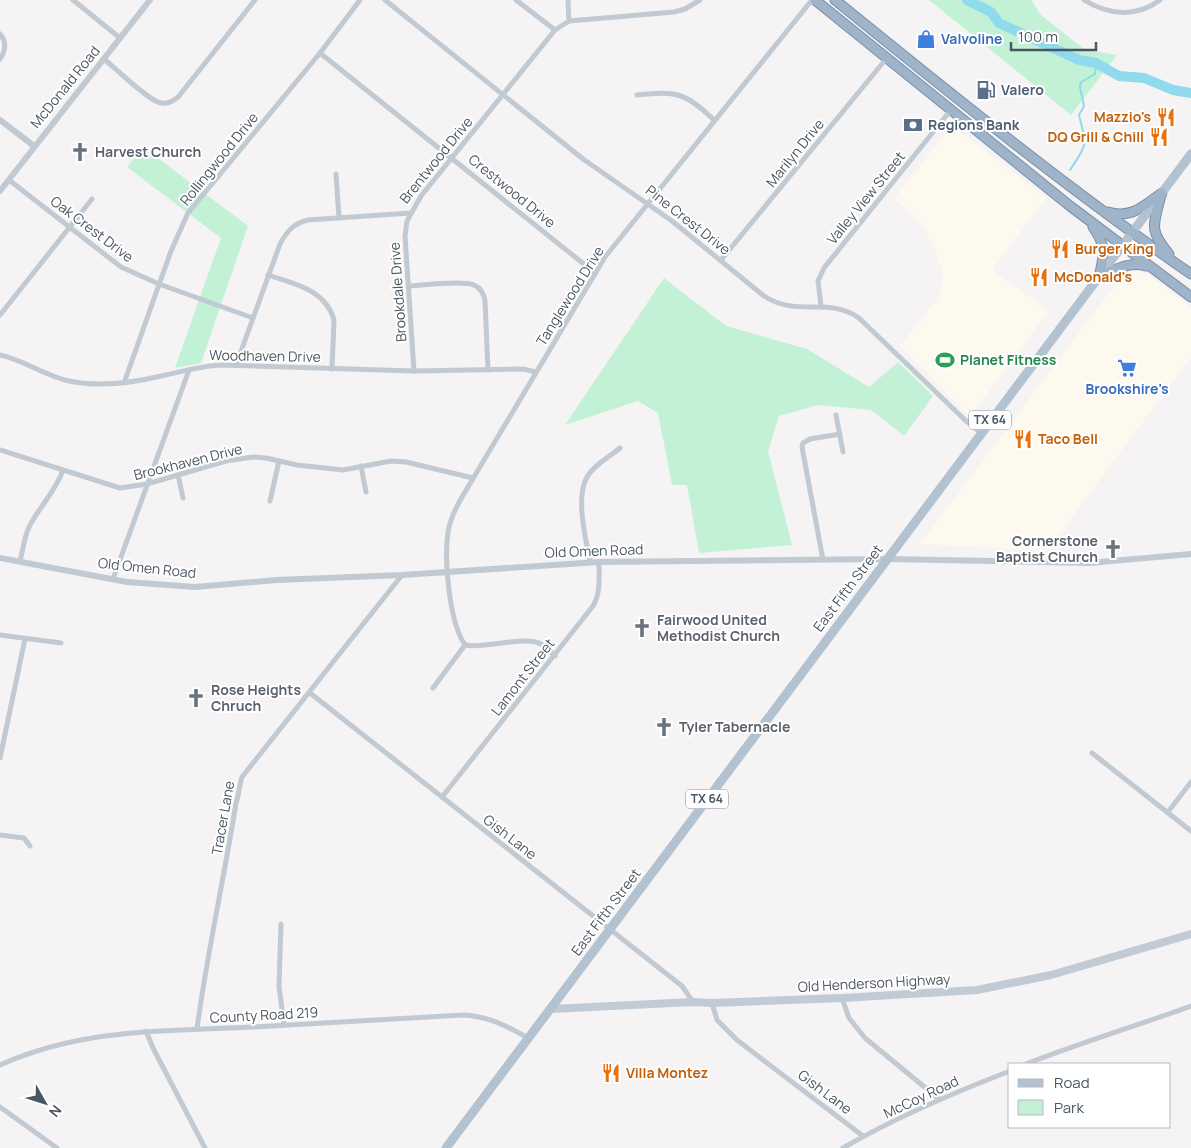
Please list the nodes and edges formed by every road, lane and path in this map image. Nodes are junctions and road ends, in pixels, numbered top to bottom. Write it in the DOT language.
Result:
graph roads {
  1 [pos="73,0"];
  2 [pos="150,0"];
  3 [pos="254,0"];
  4 [pos="360,0"];
  5 [pos="384,0"];
  6 [pos="516,0"];
  7 [pos="568,0"];
  8 [pos="700,0"];
  9 [pos="813,0"];
  10 [pos="835,0"];
  11 [pos="1084,0"];
  12 [pos="1160,0"];
  13 [pos="569,21"];
  14 [pos="555,30"];
  15 [pos="0,34"];
  16 [pos="120,38"];
  17 [pos="320,53"];
  18 [pos="0,59"];
  19 [pos="104,59"];
  20 [pos="886,59"];
  21 [pos="503,95"];
  22 [pos="636,95"];
  23 [pos="950,111"];
  24 [pos="982,118"];
  25 [pos="0,120"];
  26 [pos="714,120"];
  27 [pos="34,146"];
  28 [pos="1191,154"];
  29 [pos="453,158"];
  30 [pos="336,174"];
  31 [pos="9,180"];
  32 [pos="0,191"];
  33 [pos="1161,194"];
  34 [pos="92,199"];
  35 [pos="648,203"];
  36 [pos="1101,210"];
  37 [pos="411,213"];
  38 [pos="339,218"];
  39 [pos="1089,221"];
  40 [pos="70,227"];
  41 [pos="1132,233"];
  42 [pos="1122,246"];
  43 [pos="721,260"];
  44 [pos="1179,266"];
  45 [pos="1156,271"];
  46 [pos="595,272"];
  47 [pos="1191,274"];
  48 [pos="268,275"];
  49 [pos="1099,277"];
  50 [pos="159,284"];
  51 [pos="409,286"];
  52 [pos="1191,297"];
  53 [pos="821,306"];
  54 [pos="0,315"];
  55 [pos="253,318"];
  56 [pos="0,355"];
  57 [pos="236,365"];
  58 [pos="332,369"];
  59 [pos="189,370"];
  60 [pos="488,370"];
  61 [pos="414,371"];
  62 [pos="536,372"];
  63 [pos="124,383"];
  64 [pos="836,415"];
  65 [pos="981,433"];
  66 [pos="840,434"];
  67 [pos="620,448"];
  68 [pos="0,450"];
  69 [pos="844,452"];
  70 [pos="279,461"];
  71 [pos="361,466"];
  72 [pos="63,470"];
  73 [pos="178,475"];
  74 [pos="473,478"];
  75 [pos="147,484"];
  76 [pos="366,492"];
  77 [pos="184,498"];
  78 [pos="270,501"];
  79 [pos="1191,554"];
  80 [pos="0,558"];
  81 [pos="823,560"];
  82 [pos="886,560"];
  83 [pos="20,561"];
  84 [pos="590,562"];
  85 [pos="598,562"];
  86 [pos="446,570"];
  87 [pos="402,575"];
  88 [pos="113,579"];
  89 [pos="0,635"];
  90 [pos="25,639"];
  91 [pos="61,643"];
  92 [pos="465,645"];
  93 [pos="554,656"];
  94 [pos="434,688"];
  95 [pos="310,693"];
  96 [pos="1092,753"];
  97 [pos="0,754"];
  98 [pos="1191,782"];
  99 [pos="442,797"];
  100 [pos="1168,812"];
  101 [pos="1191,831"];
  102 [pos="0,835"];
  103 [pos="30,846"];
  104 [pos="281,924"];
  105 [pos="610,929"];
  106 [pos="1191,934"];
  107 [pos="842,998"];
  108 [pos="693,1002"];
  109 [pos="712,1003"];
  110 [pos="1191,1006"];
  111 [pos="551,1009"];
  112 [pos="284,1025"];
  113 [pos="197,1029"];
  114 [pos="146,1031"];
  115 [pos="528,1038"];
  116 [pos="1029,1063"];
  117 [pos="0,1066"];
  118 [pos="1008,1072"];
  119 [pos="939,1099"];
  120 [pos="0,1107"];
  121 [pos="863,1136"];
  122 [pos="57,1148"];
  123 [pos="205,1148"];
  124 [pos="446,1148"];
  125 [pos="843,1148"];
  1 -- 16 [label="street"];
  2 -- 16 [label="street, McDonald Road"];
  3 -- 19 [label="street"];
  4 -- 17 [label="street, Rollingwood Drive"];
  5 -- 21 [label="street, Pine Crest Drive"];
  6 -- 14 [label="street"];
  7 -- 13 [label="street"];
  8 -- 13 [label="street, Brentwood Drive"];
  9 -- 20 [label="highway"];
  9 -- 26 [label="street, Tanglewood Drive"];
  10 -- 24 [label="highway"];
  11 -- 12 [label="street"];
  13 -- 14 [label="street, Brentwood Drive"];
  14 -- 21 [label="street, Brentwood Drive"];
  15 -- 18 [label="street"];
  16 -- 19 [label="street, McDonald Road"];
  17 -- 29 [label="street, Crestwood Drive"];
  17 -- 50 [label="street, Rollingwood Drive"];
  19 -- 27 [label="street, McDonald Road"];
  20 -- 23 [label="highway"];
  20 -- 43 [label="street, Marilyn Drive"];
  21 -- 29 [label="street, Brentwood Drive"];
  21 -- 35 [label="street, Pine Crest Drive"];
  22 -- 26 [label="street"];
  23 -- 24 [label="highway"];
  23 -- 39 [label="highway"];
  23 -- 53 [label="street, Valley View Street"];
  24 -- 36 [label="highway"];
  25 -- 27 [label="street"];
  26 -- 35 [label="street, Tanglewood Drive"];
  27 -- 31 [label="street, McDonald Road"];
  28 -- 33 [label="main road, East Fifth Street / TX 64"];
  29 -- 37 [label="street, Brentwood Drive"];
  29 -- 46 [label="street, Crestwood Drive"];
  30 -- 38 [label="street"];
  31 -- 32 [label="street, McDonald Road"];
  31 -- 40 [label="street, Oak Crest Drive"];
  33 -- 36 [label="highway"];
  33 -- 41 [label="main road, East Fifth Street / TX 64"];
  33 -- 44 [label="highway"];
  34 -- 40 [label="street"];
  35 -- 43 [label="street, Pine Crest Drive"];
  35 -- 46 [label="street, Tanglewood Drive"];
  36 -- 41 [label="highway"];
  37 -- 38 [label="street, Brentwood Drive"];
  37 -- 51 [label="street, Brookdale Drive"];
  38 -- 48 [label="street, Brentwood Drive"];
  39 -- 42 [label="highway"];
  39 -- 49 [label="highway"];
  40 -- 50 [label="street, Oak Crest Drive"];
  40 -- 54 [label="street"];
  41 -- 42 [label="main road, East Fifth Street / TX 64"];
  41 -- 44 [label="highway"];
  42 -- 45 [label="highway"];
  42 -- 49 [label="main road, East Fifth Street / TX 64"];
  43 -- 53 [label="street, Pine Crest Drive"];
  44 -- 47 [label="highway"];
  45 -- 49 [label="highway"];
  45 -- 52 [label="highway"];
  46 -- 62 [label="street, Tanglewood Drive"];
  48 -- 55 [label="street, Brentwood Drive"];
  48 -- 58 [label="street"];
  49 -- 65 [label="main road, East Fifth Street / TX 64"];
  50 -- 55 [label="street, Oak Crest Drive"];
  50 -- 63 [label="street, Rollingwood Drive"];
  51 -- 60 [label="street"];
  51 -- 61 [label="street, Brookdale Drive"];
  53 -- 65 [label="street, Pine Crest Drive"];
  55 -- 57 [label="street, Brentwood Drive"];
  56 -- 63 [label="street, Woodhaven Drive"];
  57 -- 58 [label="street, Woodhaven Drive"];
  57 -- 59 [label="street, Woodhaven Drive"];
  58 -- 61 [label="street, Woodhaven Drive"];
  59 -- 63 [label="street, Woodhaven Drive"];
  59 -- 75 [label="street"];
  60 -- 61 [label="street, Woodhaven Drive"];
  60 -- 62 [label="street, Woodhaven Drive"];
  62 -- 74 [label="street, Tanglewood Drive"];
  64 -- 66 [label="street"];
  65 -- 82 [label="main road, East Fifth Street / TX 64"];
  66 -- 69 [label="street"];
  66 -- 81 [label="street"];
  67 -- 84 [label="street"];
  68 -- 72 [label="street, Brookhaven Drive"];
  70 -- 71 [label="street, Brookhaven Drive"];
  70 -- 73 [label="street, Brookhaven Drive"];
  70 -- 78 [label="street"];
  71 -- 74 [label="street, Brookhaven Drive"];
  71 -- 76 [label="street"];
  72 -- 75 [label="street, Brookhaven Drive"];
  72 -- 83 [label="street"];
  73 -- 75 [label="street, Brookhaven Drive"];
  73 -- 77 [label="street"];
  74 -- 86 [label="street, Tanglewood Drive"];
  75 -- 88 [label="street"];
  79 -- 82 [label="street, Old Omen Road"];
  80 -- 83 [label="street, Old Omen Road"];
  81 -- 82 [label="street, Old Omen Road"];
  81 -- 85 [label="street, Old Omen Road"];
  82 -- 105 [label="main road, East Fifth Street / TX 64"];
  83 -- 88 [label="street, Old Omen Road"];
  84 -- 85 [label="street, Old Omen Road"];
  84 -- 86 [label="street, Old Omen Road"];
  85 -- 93 [label="street, Lamont Street"];
  86 -- 87 [label="street, Old Omen Road"];
  86 -- 92 [label="street, Tanglewood Drive"];
  87 -- 88 [label="street, Old Omen Road"];
  87 -- 95 [label="street, Tracer Lane"];
  89 -- 90 [label="street"];
  90 -- 91 [label="street"];
  90 -- 97 [label="street"];
  92 -- 93 [label="street"];
  92 -- 94 [label="street"];
  93 -- 99 [label="street, Lamont Street"];
  95 -- 99 [label="street, Gish Lane"];
  95 -- 113 [label="street, Tracer Lane"];
  96 -- 100 [label="street"];
  98 -- 100 [label="street"];
  99 -- 105 [label="street, Gish Lane"];
  100 -- 101 [label="street"];
  102 -- 103 [label="street"];
  104 -- 112 [label="street"];
  105 -- 108 [label="street, Gish Lane"];
  105 -- 111 [label="main road, East Fifth Street / TX 64"];
  106 -- 107 [label="main road, Old Henderson Highway"];
  107 -- 109 [label="main road, Old Henderson Highway"];
  107 -- 119 [label="street"];
  108 -- 109 [label="main road, Old Henderson Highway"];
  108 -- 111 [label="main road, Old Henderson Highway"];
  109 -- 121 [label="street, Gish Lane"];
  110 -- 116 [label="street"];
  111 -- 115 [label="main road, East Fifth Street / TX 64"];
  112 -- 113 [label="street, County Road 219"];
  112 -- 115 [label="street, County Road 219"];
  113 -- 114 [label="street, County Road 219"];
  114 -- 117 [label="street, County Road 219"];
  114 -- 123 [label="street"];
  115 -- 124 [label="main road, TX 64"];
  118 -- 119 [label="street, McCoy Road"];
  119 -- 121 [label="street, McCoy Road"];
  120 -- 122 [label="street"];
  121 -- 125 [label="street, McCoy Road"];
}
